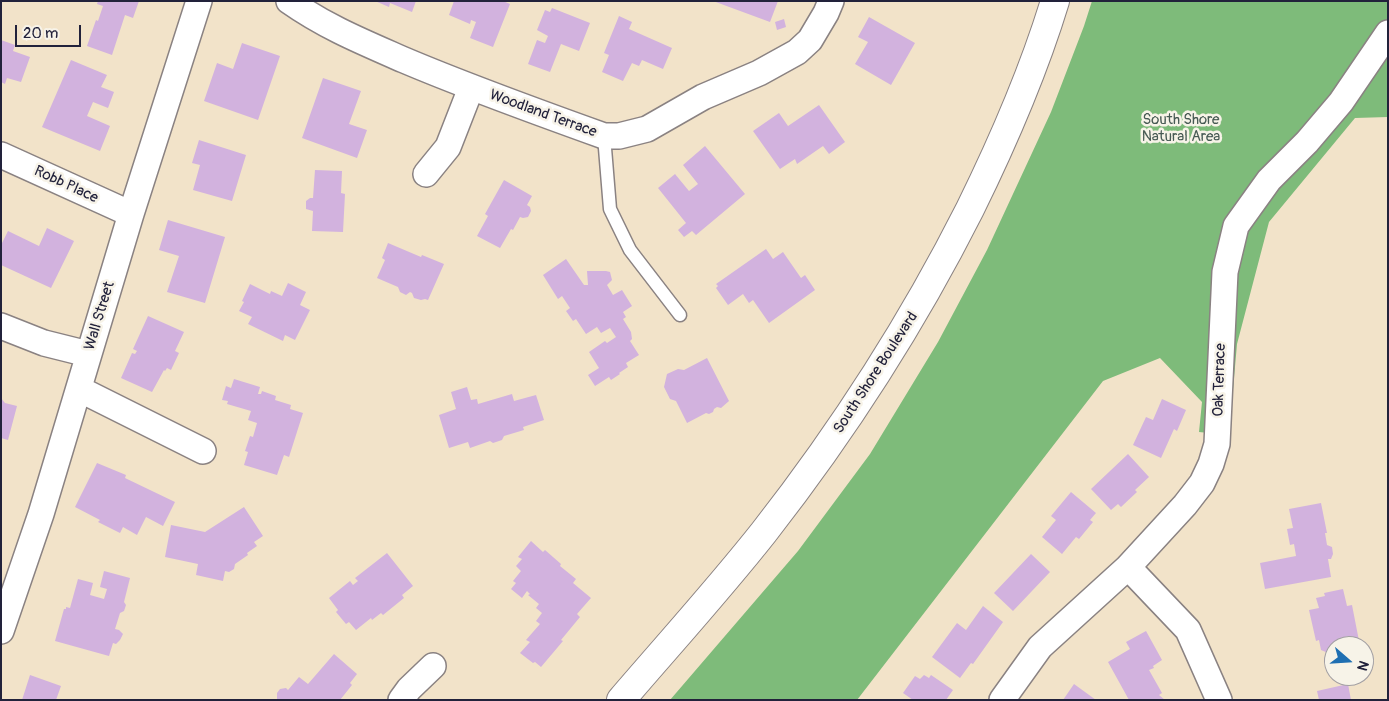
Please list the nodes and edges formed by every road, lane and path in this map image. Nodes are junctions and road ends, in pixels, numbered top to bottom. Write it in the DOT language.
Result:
graph roads {
  1 [pos="199,1"];
  2 [pos="289,1"];
  3 [pos="831,1"];
  4 [pos="1055,1"];
  5 [pos="1388,33"];
  6 [pos="470,88"];
  7 [pos="604,136"];
  8 [pos="1,155"];
  9 [pos="426,174"];
  10 [pos="131,214"];
  11 [pos="680,315"];
  12 [pos="1,326"];
  13 [pos="88,354"];
  14 [pos="79,389"];
  15 [pos="203,451"];
  16 [pos="1128,567"];
  17 [pos="2,627"];
  18 [pos="433,666"];
  19 [pos="401,700"];
  20 [pos="622,700"];
  21 [pos="1002,700"];
  22 [pos="1219,700"];
  1 -- 10 [label="street, Wall Street"];
  2 -- 6 [label="street, Woodland Terrace"];
  3 -- 7 [label="street, Woodland Terrace"];
  4 -- 20 [label="main road, South Shore Boulevard"];
  5 -- 16 [label="street, Oak Terrace"];
  6 -- 7 [label="street, Woodland Terrace"];
  6 -- 9 [label="street"];
  7 -- 11 [label="lane"];
  8 -- 10 [label="street, Robb Place"];
  10 -- 13 [label="street, Wall Street"];
  12 -- 13 [label="street"];
  13 -- 14 [label="street, Wall Street"];
  14 -- 15 [label="street"];
  14 -- 17 [label="street, Wall Street"];
  16 -- 21 [label="street, Oak Terrace"];
  16 -- 22 [label="street"];
  18 -- 19 [label="street"];
}
